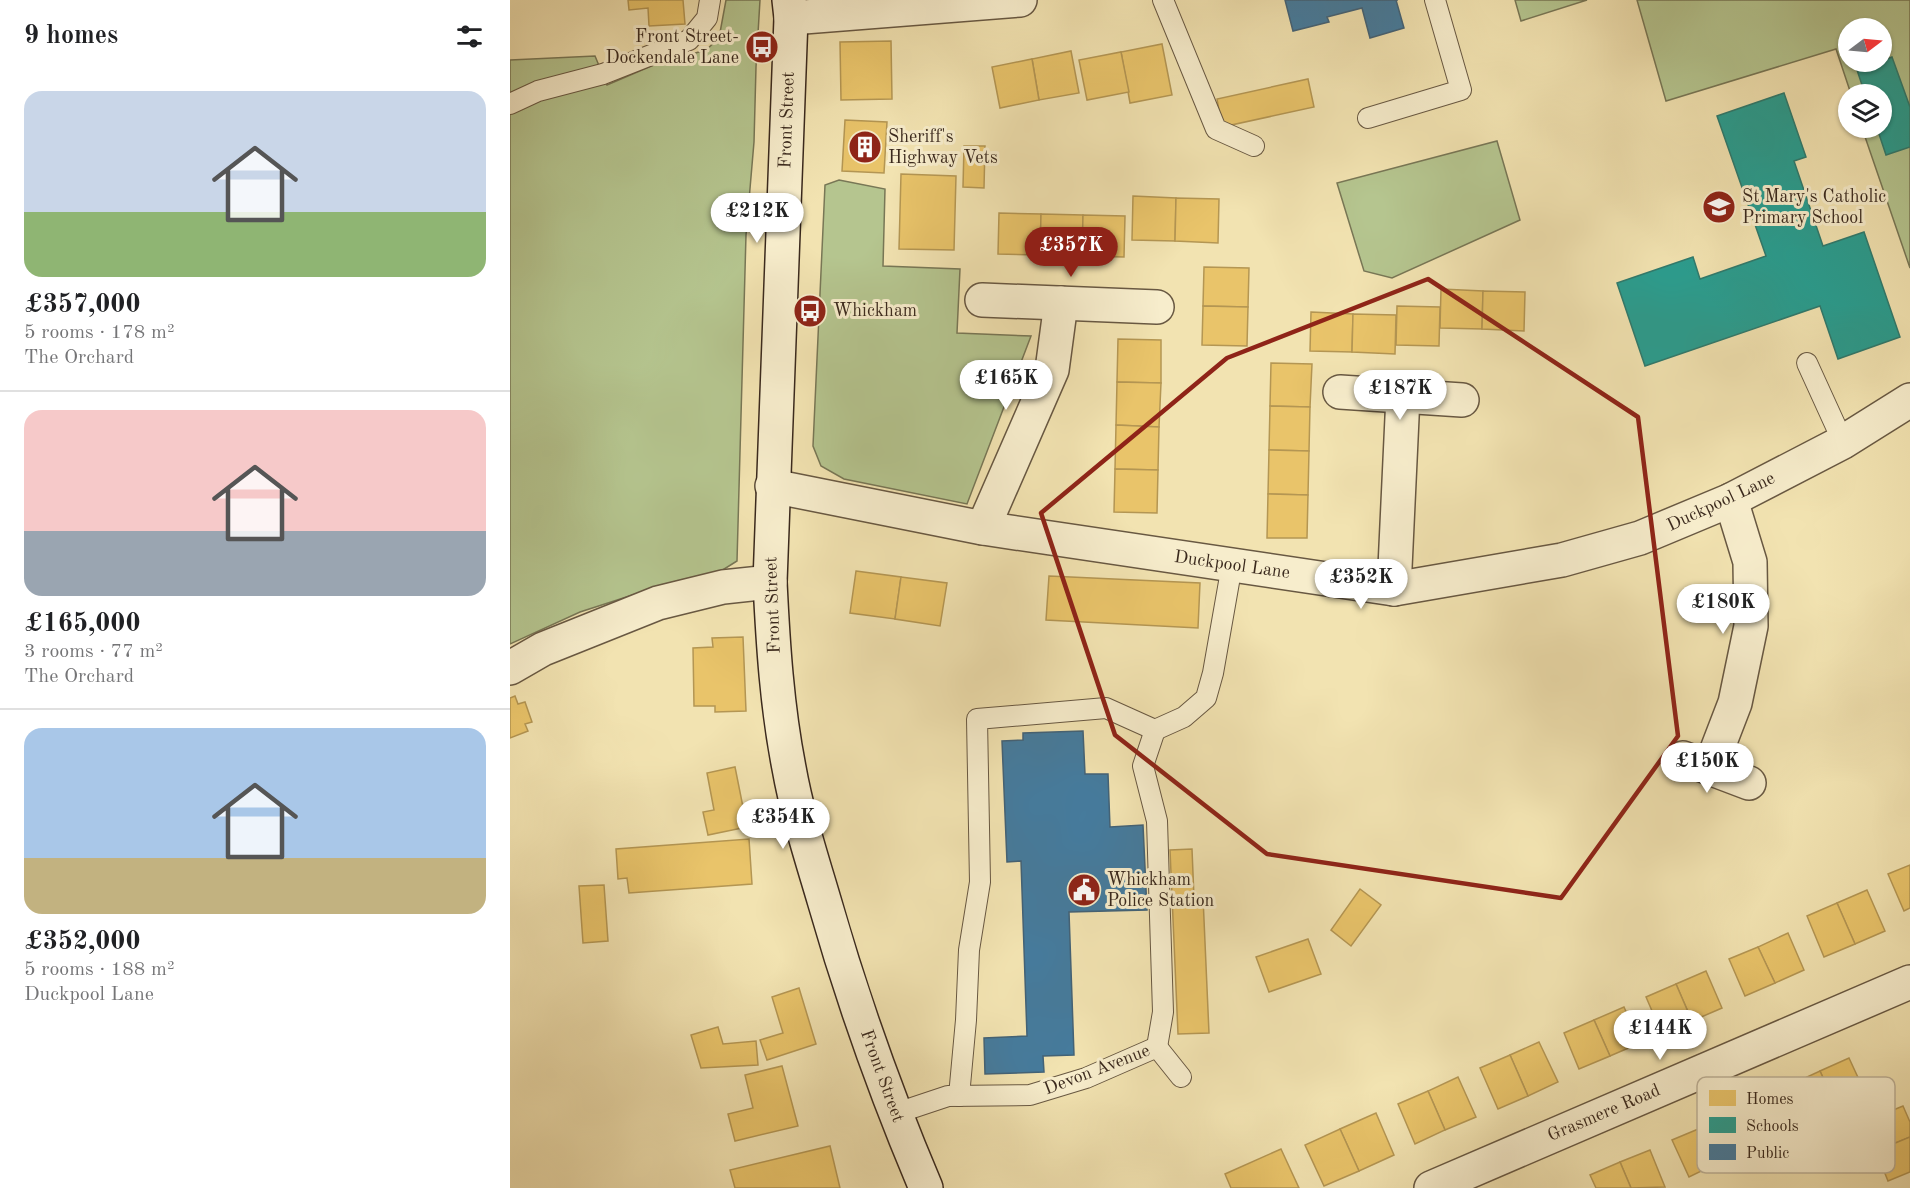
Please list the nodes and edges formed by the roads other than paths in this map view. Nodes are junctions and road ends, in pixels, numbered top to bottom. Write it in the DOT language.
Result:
graph roads {
  1 [pos="710,0"];
  2 [pos="1020,0"];
  3 [pos="1163,0"];
  4 [pos="1436,0"];
  5 [pos="790,9"];
  6 [pos="510,104"];
  7 [pos="1368,118"];
  8 [pos="1254,146"];
  9 [pos="982,300"];
  10 [pos="1061,303"];
  11 [pos="1157,307"];
  12 [pos="1807,363"];
  13 [pos="1340,392"];
  14 [pos="1403,396"];
  15 [pos="1462,400"];
  16 [pos="1910,400"];
  17 [pos="1843,442"];
  18 [pos="772,486"];
  19 [pos="1731,500"];
  20 [pos="983,528"];
  21 [pos="1232,565"];
  22 [pos="770,582"];
  23 [pos="1394,589"];
  24 [pos="510,668"];
  25 [pos="1155,730"];
  26 [pos="1749,783"];
  27 [pos="1909,985"];
  28 [pos="1157,1047"];
  29 [pos="1181,1077"];
  30 [pos="958,1096"];
  31 [pos="894,1114"];
  32 [pos="926,1188"];
  33 [pos="1431,1188"];
  1 -- 6 [label="lane"];
  2 -- 5 [label="street"];
  3 -- 8 [label="lane"];
  4 -- 7 [label="lane"];
  5 -- 18 [label="street, Front Street"];
  9 -- 10 [label="street"];
  10 -- 11 [label="street"];
  10 -- 20 [label="street"];
  12 -- 17 [label="lane"];
  13 -- 14 [label="street"];
  14 -- 15 [label="street"];
  14 -- 23 [label="street"];
  16 -- 17 [label="street, Duckpool Lane"];
  17 -- 19 [label="street, Duckpool Lane"];
  18 -- 20 [label="street, Duckpool Lane"];
  18 -- 22 [label="street, Front Street"];
  19 -- 23 [label="street, Duckpool Lane"];
  19 -- 26 [label="street"];
  20 -- 21 [label="street, Duckpool Lane"];
  21 -- 23 [label="street, Duckpool Lane"];
  21 -- 25 [label="lane"];
  22 -- 24 [label="street"];
  22 -- 31 [label="street, Front Street"];
  25 -- 28 [label="lane"];
  25 -- 30 [label="lane"];
  27 -- 33 [label="street, Grasmere Road"];
  28 -- 29 [label="lane, Devon Avenue"];
  28 -- 30 [label="lane, Devon Avenue"];
  30 -- 31 [label="lane, Devon Avenue"];
  31 -- 32 [label="street, Front Street"];
}
